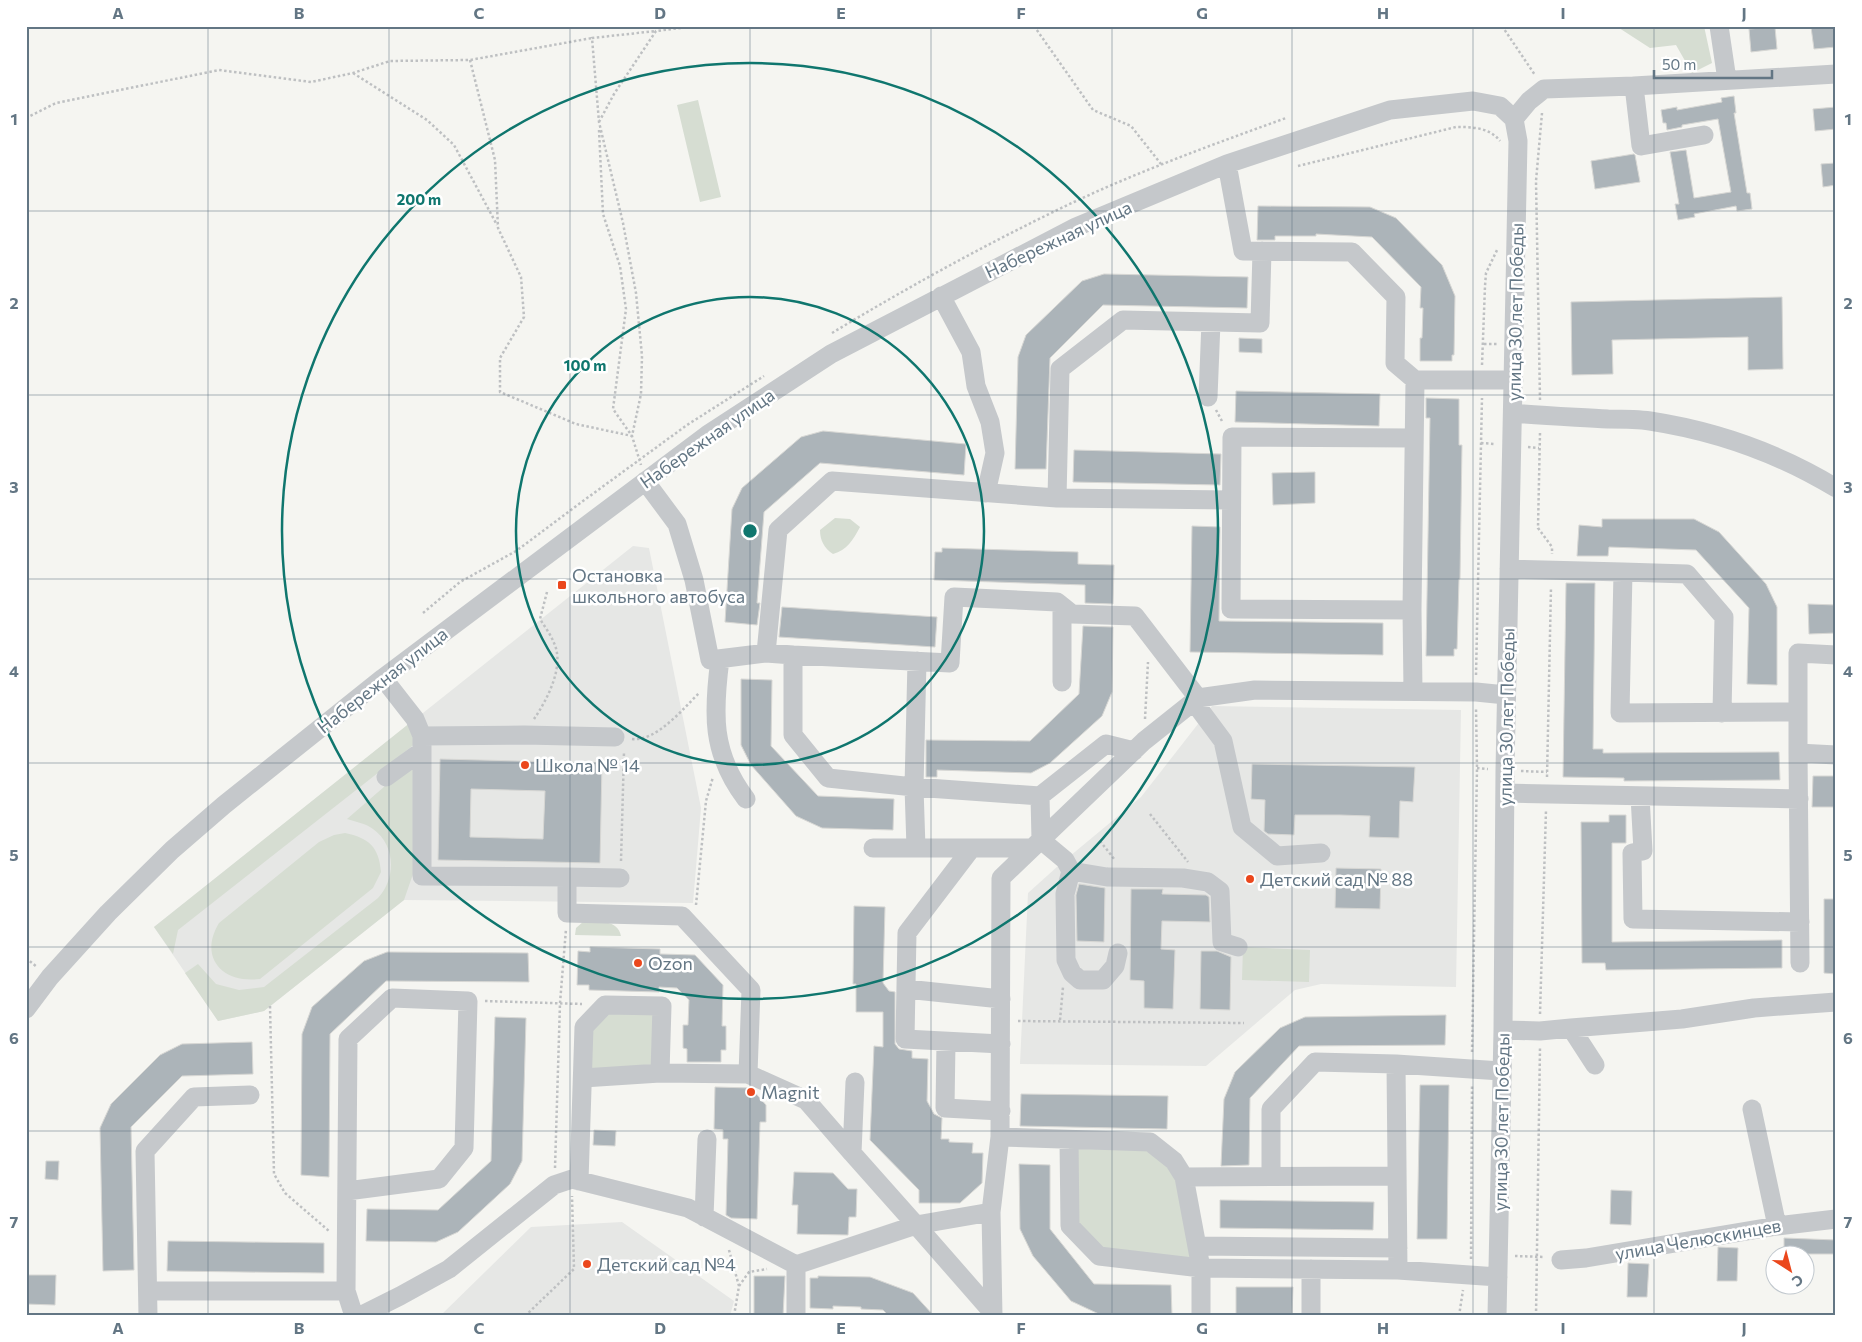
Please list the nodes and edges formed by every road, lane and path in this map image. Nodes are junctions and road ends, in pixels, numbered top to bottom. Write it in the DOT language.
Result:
graph roads {
  1 [pos="698,26"];
  2 [pos="1034,26"];
  3 [pos="1502,26"];
  4 [pos="1719,26"];
  5 [pos="656,31"];
  6 [pos="592,38"];
  7 [pos="470,60"];
  8 [pos="353,73"];
  9 [pos="1836,74"];
  10 [pos="1727,80"];
  11 [pos="1634,86"];
  12 [pos="1544,88"];
  13 [pos="26,118"];
  14 [pos="1514,119"];
  15 [pos="599,122"];
  16 [pos="1704,135"];
  17 [pos="1501,146"];
  18 [pos="1161,164"];
  19 [pos="1227,164"];
  20 [pos="1298,166"];
  21 [pos="498,228"];
  22 [pos="1500,246"];
  23 [pos="1262,251"];
  24 [pos="941,296"];
  25 [pos="1210,322"];
  26 [pos="1415,380"];
  27 [pos="1482,380"];
  28 [pos="1514,380"];
  29 [pos="1208,397"];
  30 [pos="1514,412"];
  31 [pos="1540,416"];
  32 [pos="632,436"];
  33 [pos="1232,437"];
  34 [pos="1413,438"];
  35 [pos="645,481"];
  36 [pos="1836,488"];
  37 [pos="986,493"];
  38 [pos="1057,498"];
  39 [pos="1232,500"];
  40 [pos="1552,546"];
  41 [pos="516,551"];
  42 [pos="1509,569"];
  43 [pos="1622,572"];
  44 [pos="546,592"];
  45 [pos="1062,606"];
  46 [pos="1412,610"];
  47 [pos="423,613"];
  48 [pos="766,653"];
  49 [pos="793,655"];
  50 [pos="1836,655"];
  51 [pos="917,661"];
  52 [pos="1148,662"];
  53 [pos="719,667"];
  54 [pos="383,678"];
  55 [pos="1062,682"];
  56 [pos="1413,692"];
  57 [pos="1476,692"];
  58 [pos="1506,696"];
  59 [pos="1196,700"];
  60 [pos="1798,712"];
  61 [pos="1722,713"];
  62 [pos="524,735"];
  63 [pos="619,737"];
  64 [pos="422,744"];
  65 [pos="1139,746"];
  66 [pos="1798,753"];
  67 [pos="1836,755"];
  68 [pos="724,765"];
  69 [pos="386,777"];
  70 [pos="914,787"];
  71 [pos="1505,793"];
  72 [pos="1040,796"];
  73 [pos="1640,796"];
  74 [pos="1799,799"];
  75 [pos="746,800"];
  76 [pos="1150,814"];
  77 [pos="1037,844"];
  78 [pos="873,848"];
  79 [pos="916,848"];
  80 [pos="971,849"];
  81 [pos="1321,853"];
  82 [pos="1071,871"];
  83 [pos="567,877"];
  84 [pos="620,878"];
  85 [pos="1203,881"];
  86 [pos="567,913"];
  87 [pos="1800,922"];
  88 [pos="693,928"];
  89 [pos="1238,947"];
  90 [pos="1118,953"];
  91 [pos="1066,960"];
  92 [pos="1800,963"];
  93 [pos="906,989"];
  94 [pos="1001,998"];
  95 [pos="468,1001"];
  96 [pos="1836,1002"];
  97 [pos="560,1004"];
  98 [pos="574,1004"];
  99 [pos="270,1006"];
  100 [pos="26,1009"];
  101 [pos="1001,1020"];
  102 [pos="1060,1020"];
  103 [pos="1244,1023"];
  104 [pos="1571,1028"];
  105 [pos="1503,1030"];
  106 [pos="1540,1031"];
  107 [pos="946,1042"];
  108 [pos="1001,1044"];
  109 [pos="1396,1064"];
  110 [pos="1595,1065"];
  111 [pos="1472,1070"];
  112 [pos="1502,1071"];
  113 [pos="660,1074"];
  114 [pos="748,1074"];
  115 [pos="583,1078"];
  116 [pos="855,1082"];
  117 [pos="250,1095"];
  118 [pos="1752,1109"];
  119 [pos="1000,1111"];
  120 [pos="1000,1136"];
  121 [pos="707,1139"];
  122 [pos="1069,1140"];
  123 [pos="852,1152"];
  124 [pos="1271,1176"];
  125 [pos="1397,1176"];
  126 [pos="1184,1177"];
  127 [pos="569,1182"];
  128 [pos="347,1191"];
  129 [pos="991,1212"];
  130 [pos="704,1217"];
  131 [pos="1836,1219"];
  132 [pos="916,1225"];
  133 [pos="722,1226"];
  134 [pos="1776,1226"];
  135 [pos="1197,1246"];
  136 [pos="347,1247"];
  137 [pos="1398,1248"];
  138 [pos="1538,1256"];
  139 [pos="1510,1257"];
  140 [pos="1471,1258"];
  141 [pos="1561,1260"];
  142 [pos="796,1265"];
  143 [pos="1201,1268"];
  144 [pos="768,1269"];
  145 [pos="1311,1269"];
  146 [pos="1398,1270"];
  147 [pos="1498,1277"];
  148 [pos="739,1286"];
  149 [pos="148,1291"];
  150 [pos="346,1291"];
  151 [pos="993,1314"];
  152 [pos="148,1316"];
  153 [pos="354,1316"];
  154 [pos="360,1316"];
  155 [pos="525,1316"];
  156 [pos="734,1316"];
  157 [pos="796,1316"];
  158 [pos="1201,1316"];
  159 [pos="1311,1316"];
  160 [pos="1498,1316"];
  161 [pos="1536,1316"];
  1 -- 5 [label="path"];
  2 -- 18 [label="path"];
  3 -- 12 [label="path"];
  4 -- 10 [label="street"];
  5 -- 6 [label="path"];
  5 -- 15 [label="path"];
  6 -- 7 [label="path"];
  6 -- 15 [label="path"];
  7 -- 8 [label="path"];
  7 -- 21 [label="path"];
  8 -- 13 [label="path"];
  8 -- 21 [label="path"];
  9 -- 10 [label="street"];
  10 -- 11 [label="street"];
  11 -- 12 [label="street"];
  11 -- 16 [label="street"];
  12 -- 14 [label="street"];
  12 -- 31 [label="path"];
  14 -- 19 [label="street, Набережная улица"];
  14 -- 28 [label="street, улица 30 лет Победы"];
  15 -- 32 [label="path"];
  15 -- 32 [label="path"];
  17 -- 20 [label="path"];
  19 -- 23 [label="street"];
  19 -- 24 [label="street, Набережная улица"];
  21 -- 32 [label="path"];
  22 -- 27 [label="path"];
  23 -- 25 [label="street"];
  23 -- 26 [label="street"];
  24 -- 35 [label="street, Набережная улица"];
  24 -- 37 [label="street"];
  25 -- 29 [label="street"];
  25 -- 38 [label="street"];
  26 -- 27 [label="street"];
  26 -- 34 [label="street"];
  27 -- 28 [label="street"];
  27 -- 57 [label="path"];
  28 -- 30 [label="street, улица 30 лет Победы"];
  29 -- 33 [label="path"];
  30 -- 31 [label="street"];
  30 -- 42 [label="street, улица 30 лет Победы"];
  31 -- 36 [label="street"];
  31 -- 40 [label="path"];
  32 -- 35 [label="path"];
  33 -- 34 [label="street"];
  33 -- 39 [label="street"];
  34 -- 46 [label="street"];
  35 -- 53 [label="street"];
  35 -- 54 [label="street, Набережная улица"];
  37 -- 38 [label="street"];
  37 -- 48 [label="street"];
  38 -- 39 [label="street"];
  39 -- 46 [label="street"];
  41 -- 47 [label="path"];
  42 -- 43 [label="street"];
  42 -- 58 [label="street, улица 30 лет Победы"];
  43 -- 61 [label="street"];
  43 -- 61 [label="street"];
  44 -- 62 [label="path"];
  45 -- 51 [label="street"];
  45 -- 55 [label="street"];
  45 -- 59 [label="street"];
  46 -- 56 [label="street"];
  48 -- 49 [label="street"];
  48 -- 53 [label="street"];
  49 -- 51 [label="street"];
  49 -- 70 [label="street"];
  50 -- 60 [label="street"];
  51 -- 70 [label="street"];
  52 -- 65 [label="path"];
  53 -- 63 [label="path"];
  53 -- 68 [label="street"];
  54 -- 64 [label="street"];
  54 -- 100 [label="street, Набережная улица"];
  56 -- 57 [label="street"];
  56 -- 59 [label="street"];
  57 -- 58 [label="street"];
  57 -- 111 [label="path"];
  58 -- 71 [label="street, улица 30 лет Победы"];
  59 -- 65 [label="street"];
  59 -- 81 [label="street"];
  60 -- 61 [label="street"];
  60 -- 66 [label="street"];
  62 -- 63 [label="street"];
  62 -- 64 [label="street"];
  63 -- 84 [label="path"];
  64 -- 69 [label="street"];
  64 -- 83 [label="street"];
  65 -- 72 [label="street"];
  65 -- 77 [label="street"];
  66 -- 67 [label="street"];
  66 -- 74 [label="street"];
  68 -- 75 [label="street"];
  68 -- 88 [label="path"];
  70 -- 72 [label="street"];
  70 -- 79 [label="street"];
  71 -- 73 [label="street"];
  71 -- 105 [label="street, улица 30 лет Победы"];
  72 -- 77 [label="street"];
  73 -- 74 [label="street"];
  73 -- 87 [label="street"];
  74 -- 87 [label="street"];
  76 -- 85 [label="path"];
  77 -- 80 [label="street"];
  77 -- 82 [label="street"];
  77 -- 94 [label="street"];
  78 -- 79 [label="street"];
  79 -- 80 [label="street"];
  80 -- 93 [label="street"];
  82 -- 85 [label="street"];
  82 -- 91 [label="street"];
  83 -- 84 [label="street"];
  83 -- 86 [label="street"];
  85 -- 89 [label="street"];
  86 -- 88 [label="street"];
  86 -- 97 [label="path"];
  87 -- 92 [label="street"];
  88 -- 114 [label="street"];
  90 -- 91 [label="street"];
  91 -- 102 [label="path"];
  93 -- 94 [label="street"];
  93 -- 107 [label="street"];
  94 -- 101 [label="street"];
  95 -- 97 [label="path"];
  95 -- 128 [label="street"];
  95 -- 128 [label="street"];
  96 -- 104 [label="street"];
  97 -- 98 [label="path"];
  97 -- 127 [label="path"];
  99 -- 136 [label="path"];
  101 -- 102 [label="path"];
  101 -- 108 [label="street"];
  102 -- 103 [label="path"];
  104 -- 106 [label="street"];
  104 -- 110 [label="street"];
  105 -- 106 [label="street"];
  105 -- 112 [label="street, улица 30 лет Победы"];
  106 -- 138 [label="path"];
  107 -- 108 [label="street"];
  107 -- 119 [label="street"];
  108 -- 119 [label="street"];
  109 -- 111 [label="street"];
  109 -- 124 [label="street"];
  109 -- 125 [label="street"];
  111 -- 112 [label="street"];
  111 -- 140 [label="path"];
  112 -- 147 [label="street, улица 30 лет Победы"];
  113 -- 114 [label="street"];
  113 -- 115 [label="street"];
  113 -- 115 [label="street"];
  114 -- 123 [label="street"];
  115 -- 127 [label="street"];
  116 -- 123 [label="street"];
  117 -- 149 [label="street"];
  118 -- 134 [label="street"];
  119 -- 120 [label="street"];
  120 -- 122 [label="street"];
  120 -- 129 [label="street"];
  121 -- 130 [label="street"];
  122 -- 126 [label="street"];
  122 -- 143 [label="street"];
  123 -- 132 [label="street"];
  124 -- 125 [label="street"];
  124 -- 126 [label="street"];
  125 -- 137 [label="street"];
  126 -- 135 [label="street"];
  127 -- 130 [label="street"];
  127 -- 154 [label="street"];
  127 -- 155 [label="path"];
  128 -- 136 [label="street"];
  129 -- 132 [label="street"];
  129 -- 151 [label="street"];
  130 -- 133 [label="street"];
  131 -- 134 [label="street, улица Челюскинцев"];
  132 -- 142 [label="street"];
  132 -- 151 [label="street"];
  133 -- 142 [label="street"];
  133 -- 148 [label="path"];
  134 -- 141 [label="street, улица Челюскинцев"];
  135 -- 137 [label="street"];
  135 -- 143 [label="street"];
  136 -- 150 [label="street"];
  137 -- 146 [label="street"];
  138 -- 139 [label="path"];
  138 -- 141 [label="path"];
  138 -- 161 [label="path"];
  142 -- 157 [label="street"];
  143 -- 145 [label="street"];
  143 -- 158 [label="street"];
  144 -- 148 [label="path"];
  145 -- 146 [label="street"];
  145 -- 159 [label="street"];
  146 -- 147 [label="street"];
  147 -- 160 [label="street, улица 30 лет Победы"];
  148 -- 156 [label="path"];
  149 -- 150 [label="street"];
  149 -- 152 [label="street"];
  150 -- 153 [label="street"];
}
